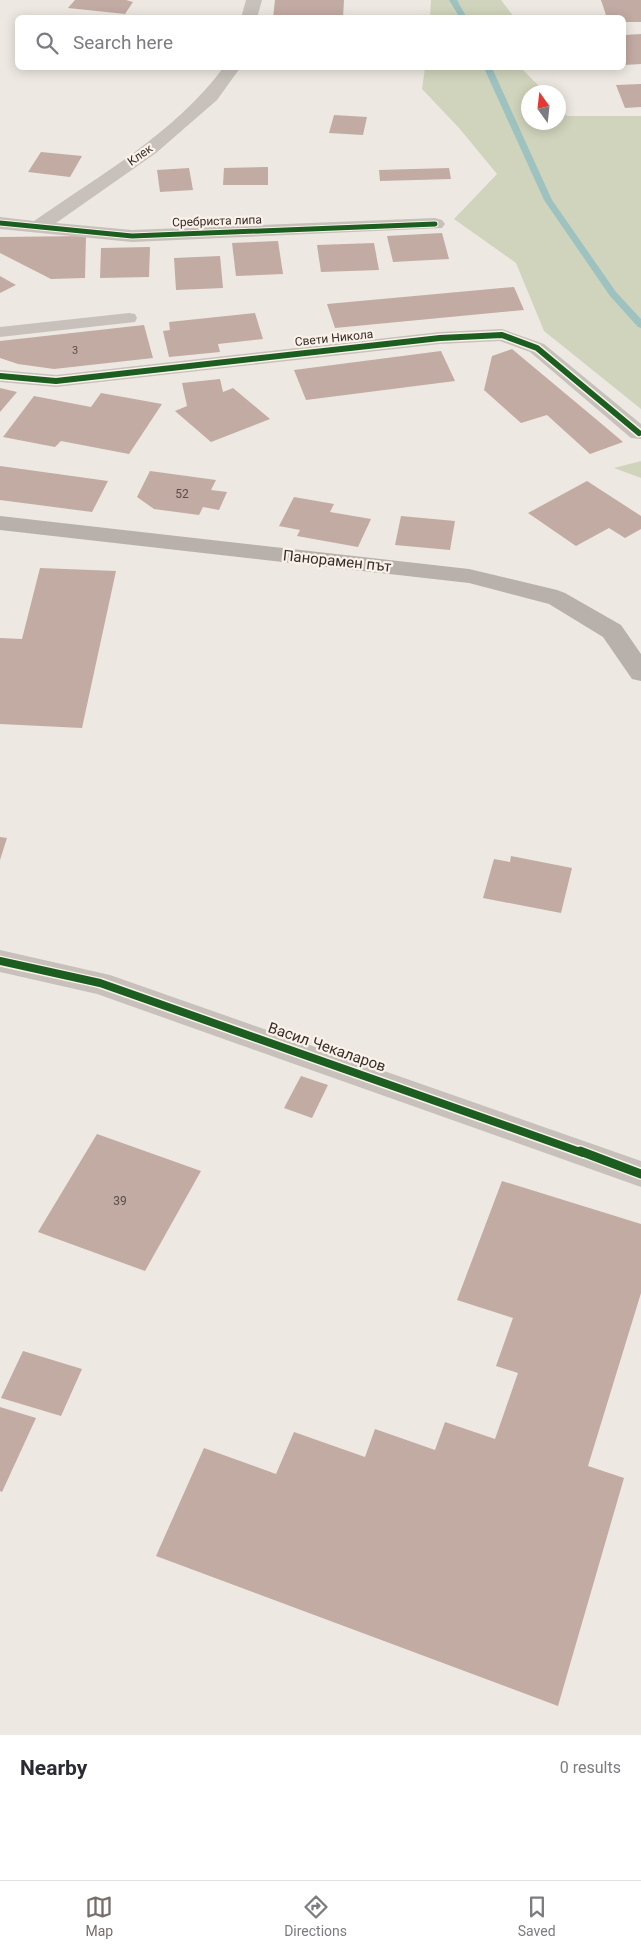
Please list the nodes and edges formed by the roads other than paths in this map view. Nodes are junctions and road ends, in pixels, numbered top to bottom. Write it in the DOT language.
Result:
graph roads {
  1 [pos="254,0"];
  2 [pos="250,15"];
  3 [pos="229,70"];
  4 [pos="0,223"];
  5 [pos="435,224"];
  6 [pos="36,228"];
  7 [pos="129,318"];
  8 [pos="0,332"];
  9 [pos="0,376"];
  10 [pos="639,433"];
  11 [pos="0,523"];
  12 [pos="641,673"];
  13 [pos="0,961"];
  14 [pos="641,1174"];
  1 -- 2 [label="street"];
  3 -- 6 [label="street, Клек"];
  4 -- 6 [label="street, Сребриста липа"];
  5 -- 6 [label="street, Сребриста липа"];
  7 -- 8 [label="lane"];
  9 -- 10 [label="street, Свети Никола"];
  11 -- 12 [label="main road, Панорамен път"];
  13 -- 14 [label="street, Васил Чекаларов"];
}
